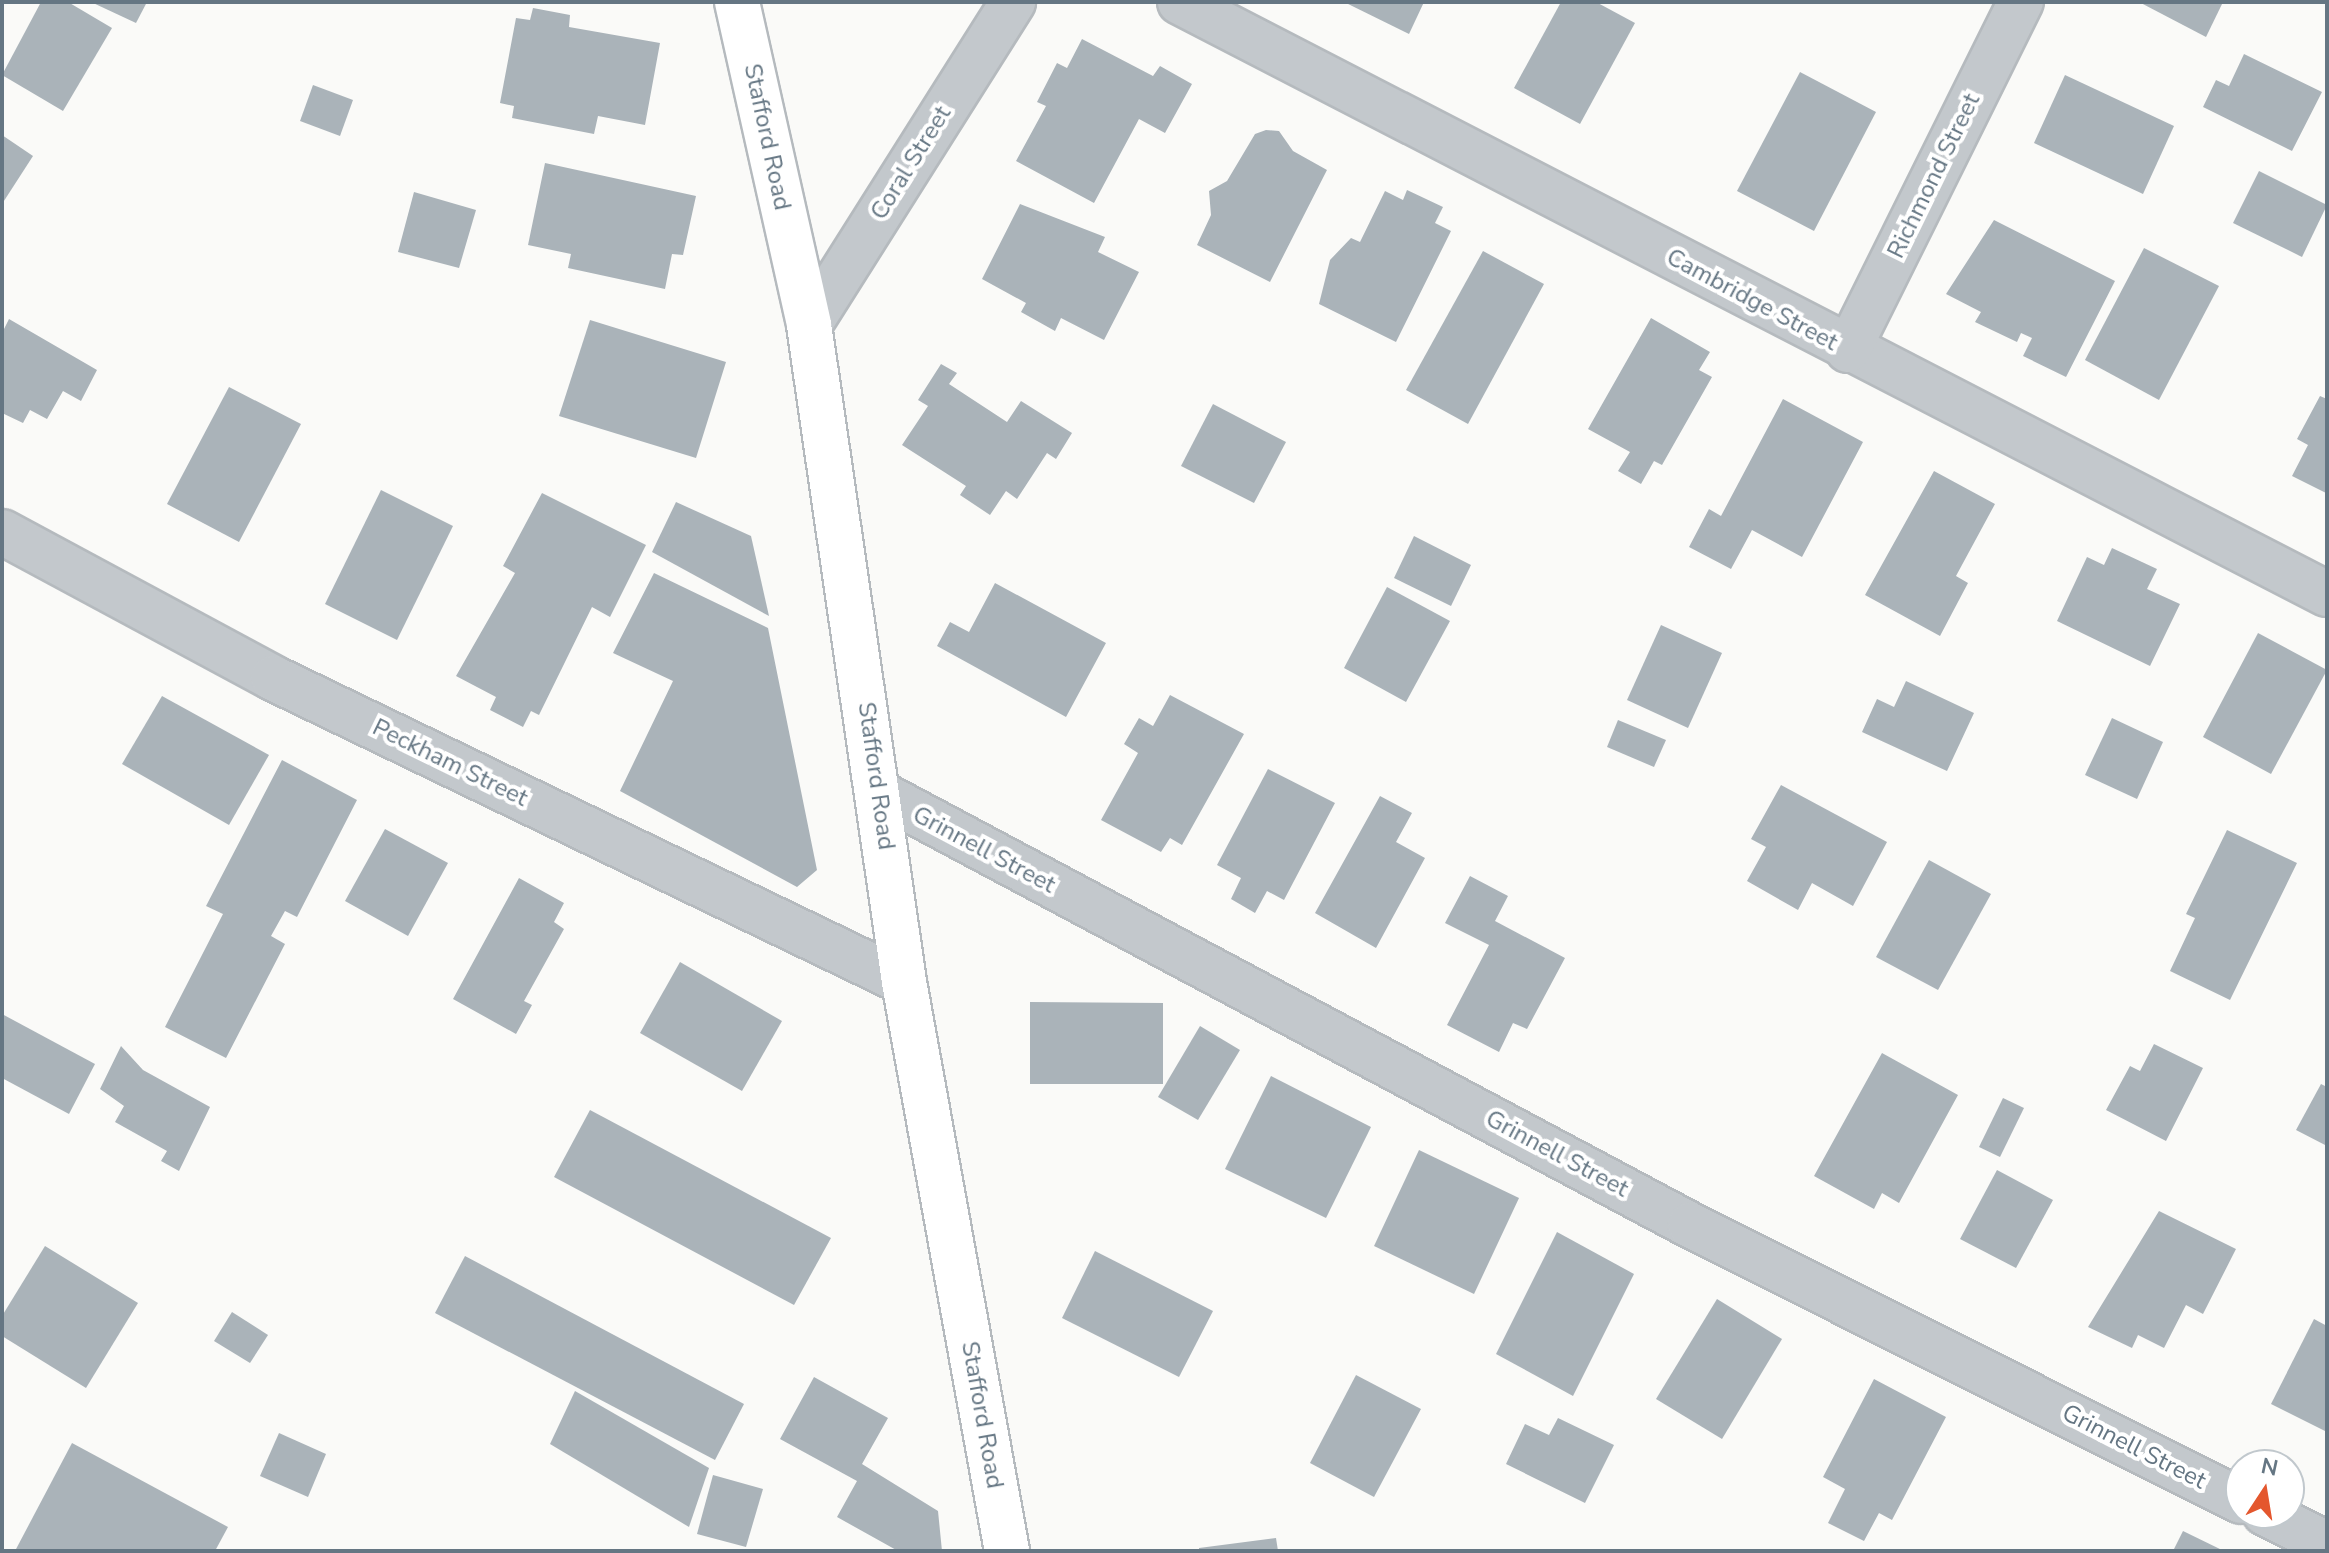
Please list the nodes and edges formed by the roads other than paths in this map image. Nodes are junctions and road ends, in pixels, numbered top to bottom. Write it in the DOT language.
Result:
graph roads {
  1 [pos="737,2"];
  2 [pos="1013,2"];
  3 [pos="1180,2"];
  4 [pos="2021,2"];
  5 [pos="809,325"];
  6 [pos="1848,350"];
  7 [pos="2,532"];
  8 [pos="2327,594"];
  9 [pos="879,793"];
  10 [pos="904,982"];
  11 [pos="2225,1493"];
  12 [pos="2297,1529"];
  13 [pos="2327,1544"];
  14 [pos="1007,1551"];
  1 -- 5 [label="main road, Stafford Road"];
  2 -- 5 [label="street, Coral Street"];
  3 -- 6 [label="street, Cambridge Street"];
  4 -- 6 [label="street, Richmond Street"];
  5 -- 9 [label="main road, Stafford Road"];
  6 -- 8 [label="street, Cambridge Street"];
  7 -- 10 [label="street, Peckham Street"];
  9 -- 10 [label="main road, Stafford Road"];
  9 -- 11 [label="street, Grinnell Street"];
  10 -- 14 [label="main road, Stafford Road"];
  12 -- 13 [label="street"];
}
